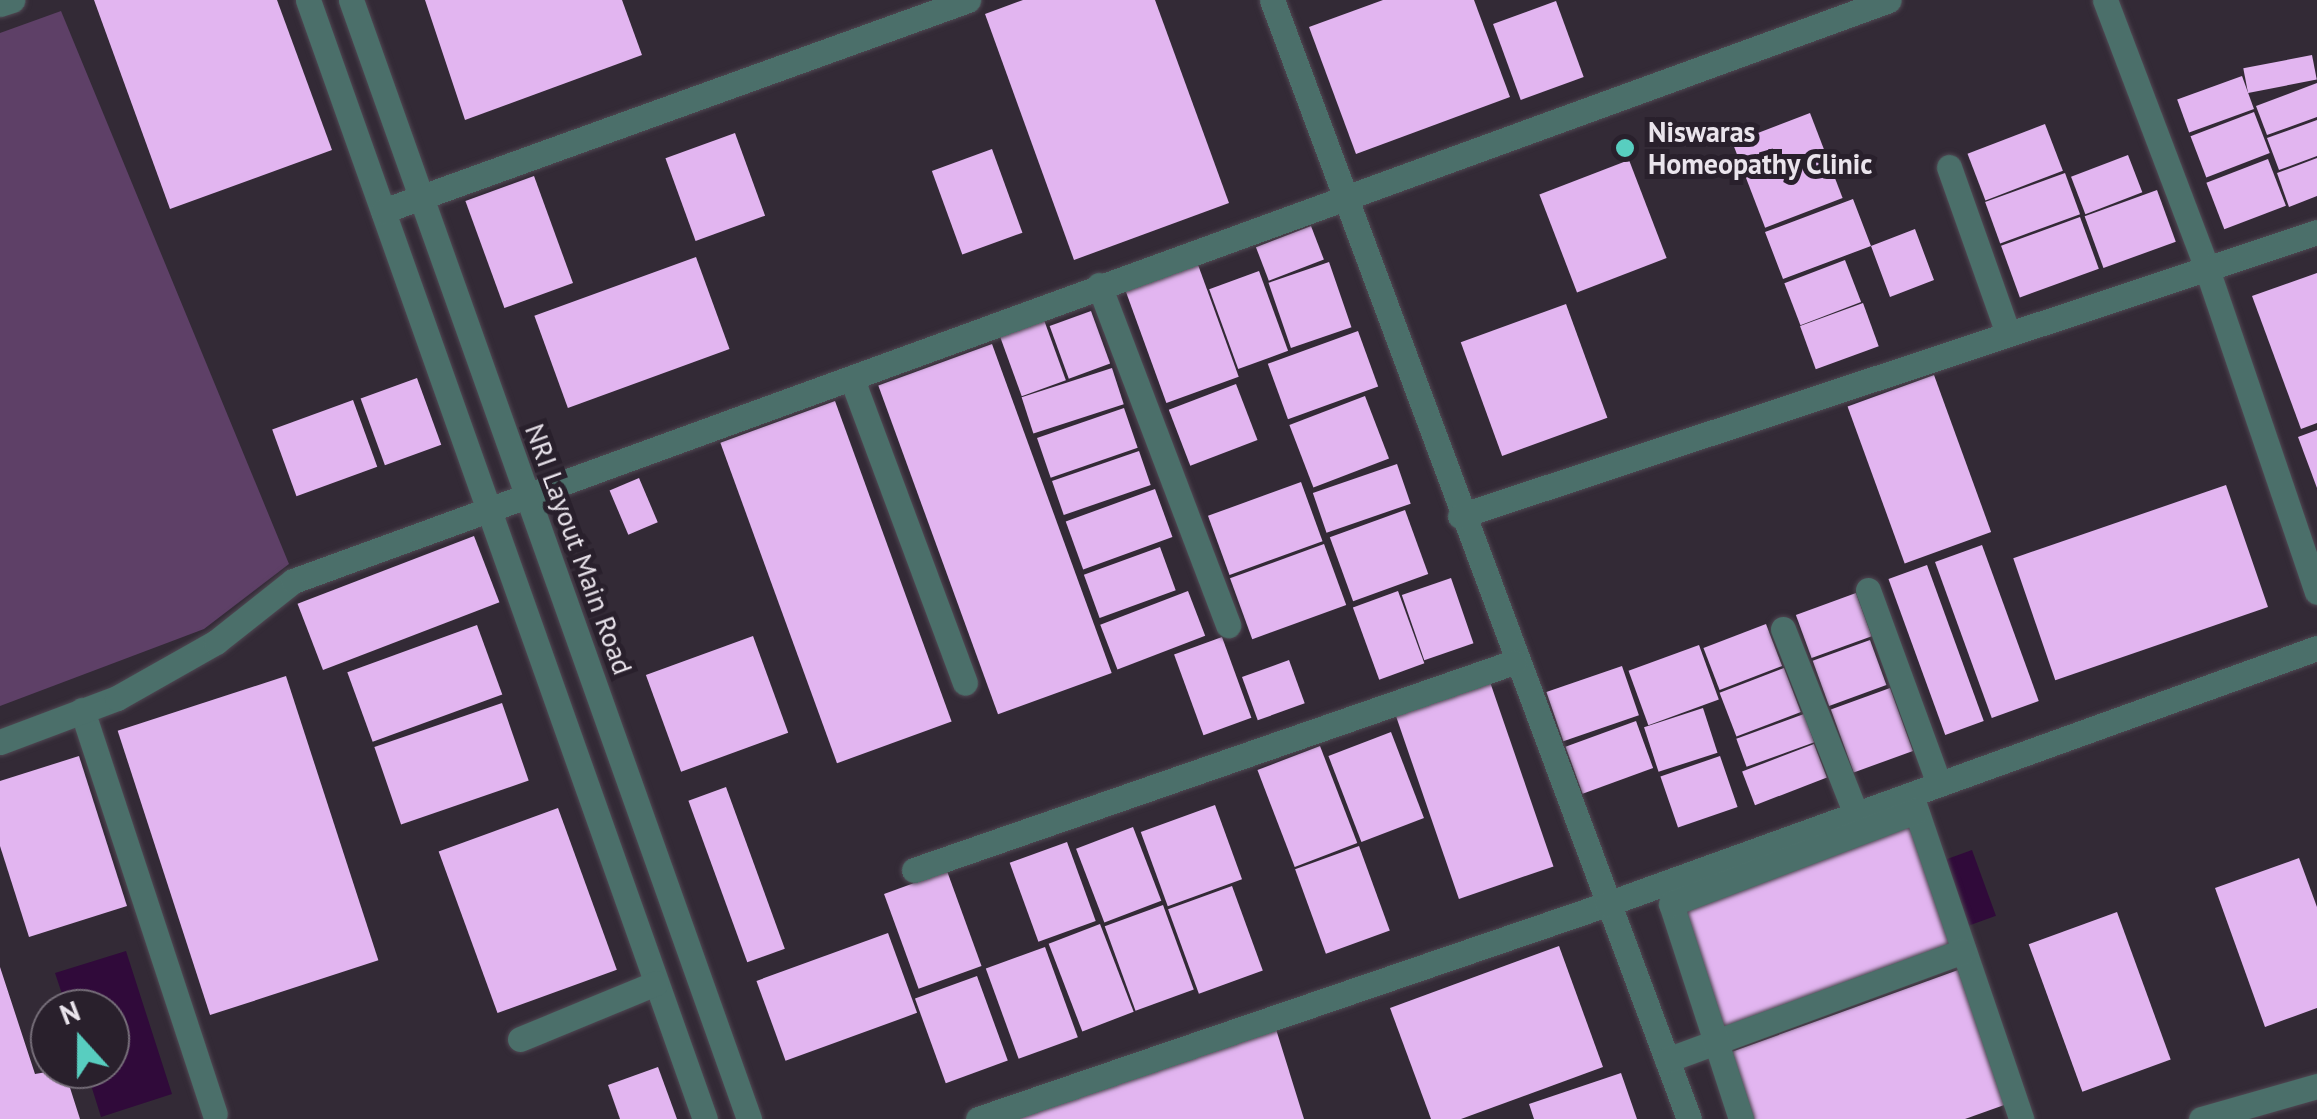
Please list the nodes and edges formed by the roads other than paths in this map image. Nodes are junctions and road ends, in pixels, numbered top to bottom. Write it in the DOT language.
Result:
graph roads {
  1 [pos="12,0"];
  2 [pos="308,0"];
  3 [pos="351,0"];
  4 [pos="968,0"];
  5 [pos="1272,0"];
  6 [pos="1889,0"];
  7 [pos="2105,0"];
  8 [pos="0,4"];
  9 [pos="1950,168"];
  10 [pos="1343,196"];
  11 [pos="421,197"];
  12 [pos="383,211"];
  13 [pos="2317,232"];
  14 [pos="2207,268"];
  15 [pos="1099,285"];
  16 [pos="2008,334"];
  17 [pos="852,379"];
  18 [pos="529,500"];
  19 [pos="490,515"];
  20 [pos="1460,516"];
  21 [pos="1868,590"];
  22 [pos="2317,592"];
  23 [pos="1228,625"];
  24 [pos="1782,629"];
  25 [pos="2317,648"];
  26 [pos="1514,662"];
  27 [pos="965,683"];
  28 [pos="82,710"];
  29 [pos="0,742"];
  30 [pos="1938,781"];
  31 [pos="1912,800"];
  32 [pos="1854,810"];
  33 [pos="1827,831"];
  34 [pos="914,870"];
  35 [pos="1718,873"];
  36 [pos="1607,904"];
  37 [pos="1964,950"];
  38 [pos="656,983"];
  39 [pos="520,1039"];
  40 [pos="1714,1043"];
  41 [pos="1666,1060"];
  42 [pos="2317,1086"];
  43 [pos="215,1114"];
  44 [pos="705,1119"];
  45 [pos="750,1119"];
  46 [pos="978,1119"];
  47 [pos="1689,1119"];
  48 [pos="1741,1119"];
  49 [pos="2022,1119"];
  50 [pos="2200,1119"];
  1 -- 8 [label="street"];
  2 -- 12 [label="street"];
  3 -- 11 [label="street, NRI Layout Main Road"];
  4 -- 11 [label="street"];
  5 -- 10 [label="street"];
  6 -- 10 [label="street"];
  7 -- 14 [label="street"];
  9 -- 16 [label="street"];
  10 -- 15 [label="street"];
  10 -- 20 [label="street"];
  11 -- 12 [label="street"];
  11 -- 18 [label="street, NRI Layout Main Road"];
  12 -- 19 [label="street"];
  13 -- 14 [label="street"];
  14 -- 16 [label="street"];
  14 -- 22 [label="street"];
  15 -- 17 [label="street"];
  15 -- 23 [label="street"];
  16 -- 20 [label="street"];
  17 -- 18 [label="street"];
  17 -- 27 [label="street"];
  18 -- 19 [label="street"];
  18 -- 45 [label="street, NRI Layout Main Road"];
  19 -- 28 [label="street"];
  19 -- 38 [label="street"];
  20 -- 26 [label="street"];
  21 -- 30 [label="street"];
  24 -- 32 [label="street"];
  25 -- 30 [label="street"];
  26 -- 34 [label="street"];
  26 -- 36 [label="street"];
  28 -- 29 [label="street"];
  28 -- 43 [label="street"];
  30 -- 31 [label="street"];
  31 -- 32 [label="street"];
  31 -- 33 [label="street"];
  31 -- 37 [label="street"];
  32 -- 33 [label="street"];
  33 -- 35 [label="street"];
  35 -- 36 [label="street"];
  35 -- 40 [label="street"];
  36 -- 41 [label="street"];
  36 -- 46 [label="street"];
  37 -- 40 [label="street"];
  37 -- 49 [label="street"];
  38 -- 39 [label="street"];
  38 -- 44 [label="street"];
  40 -- 41 [label="street"];
  40 -- 48 [label="street"];
  41 -- 47 [label="street"];
  42 -- 50 [label="street"];
}
